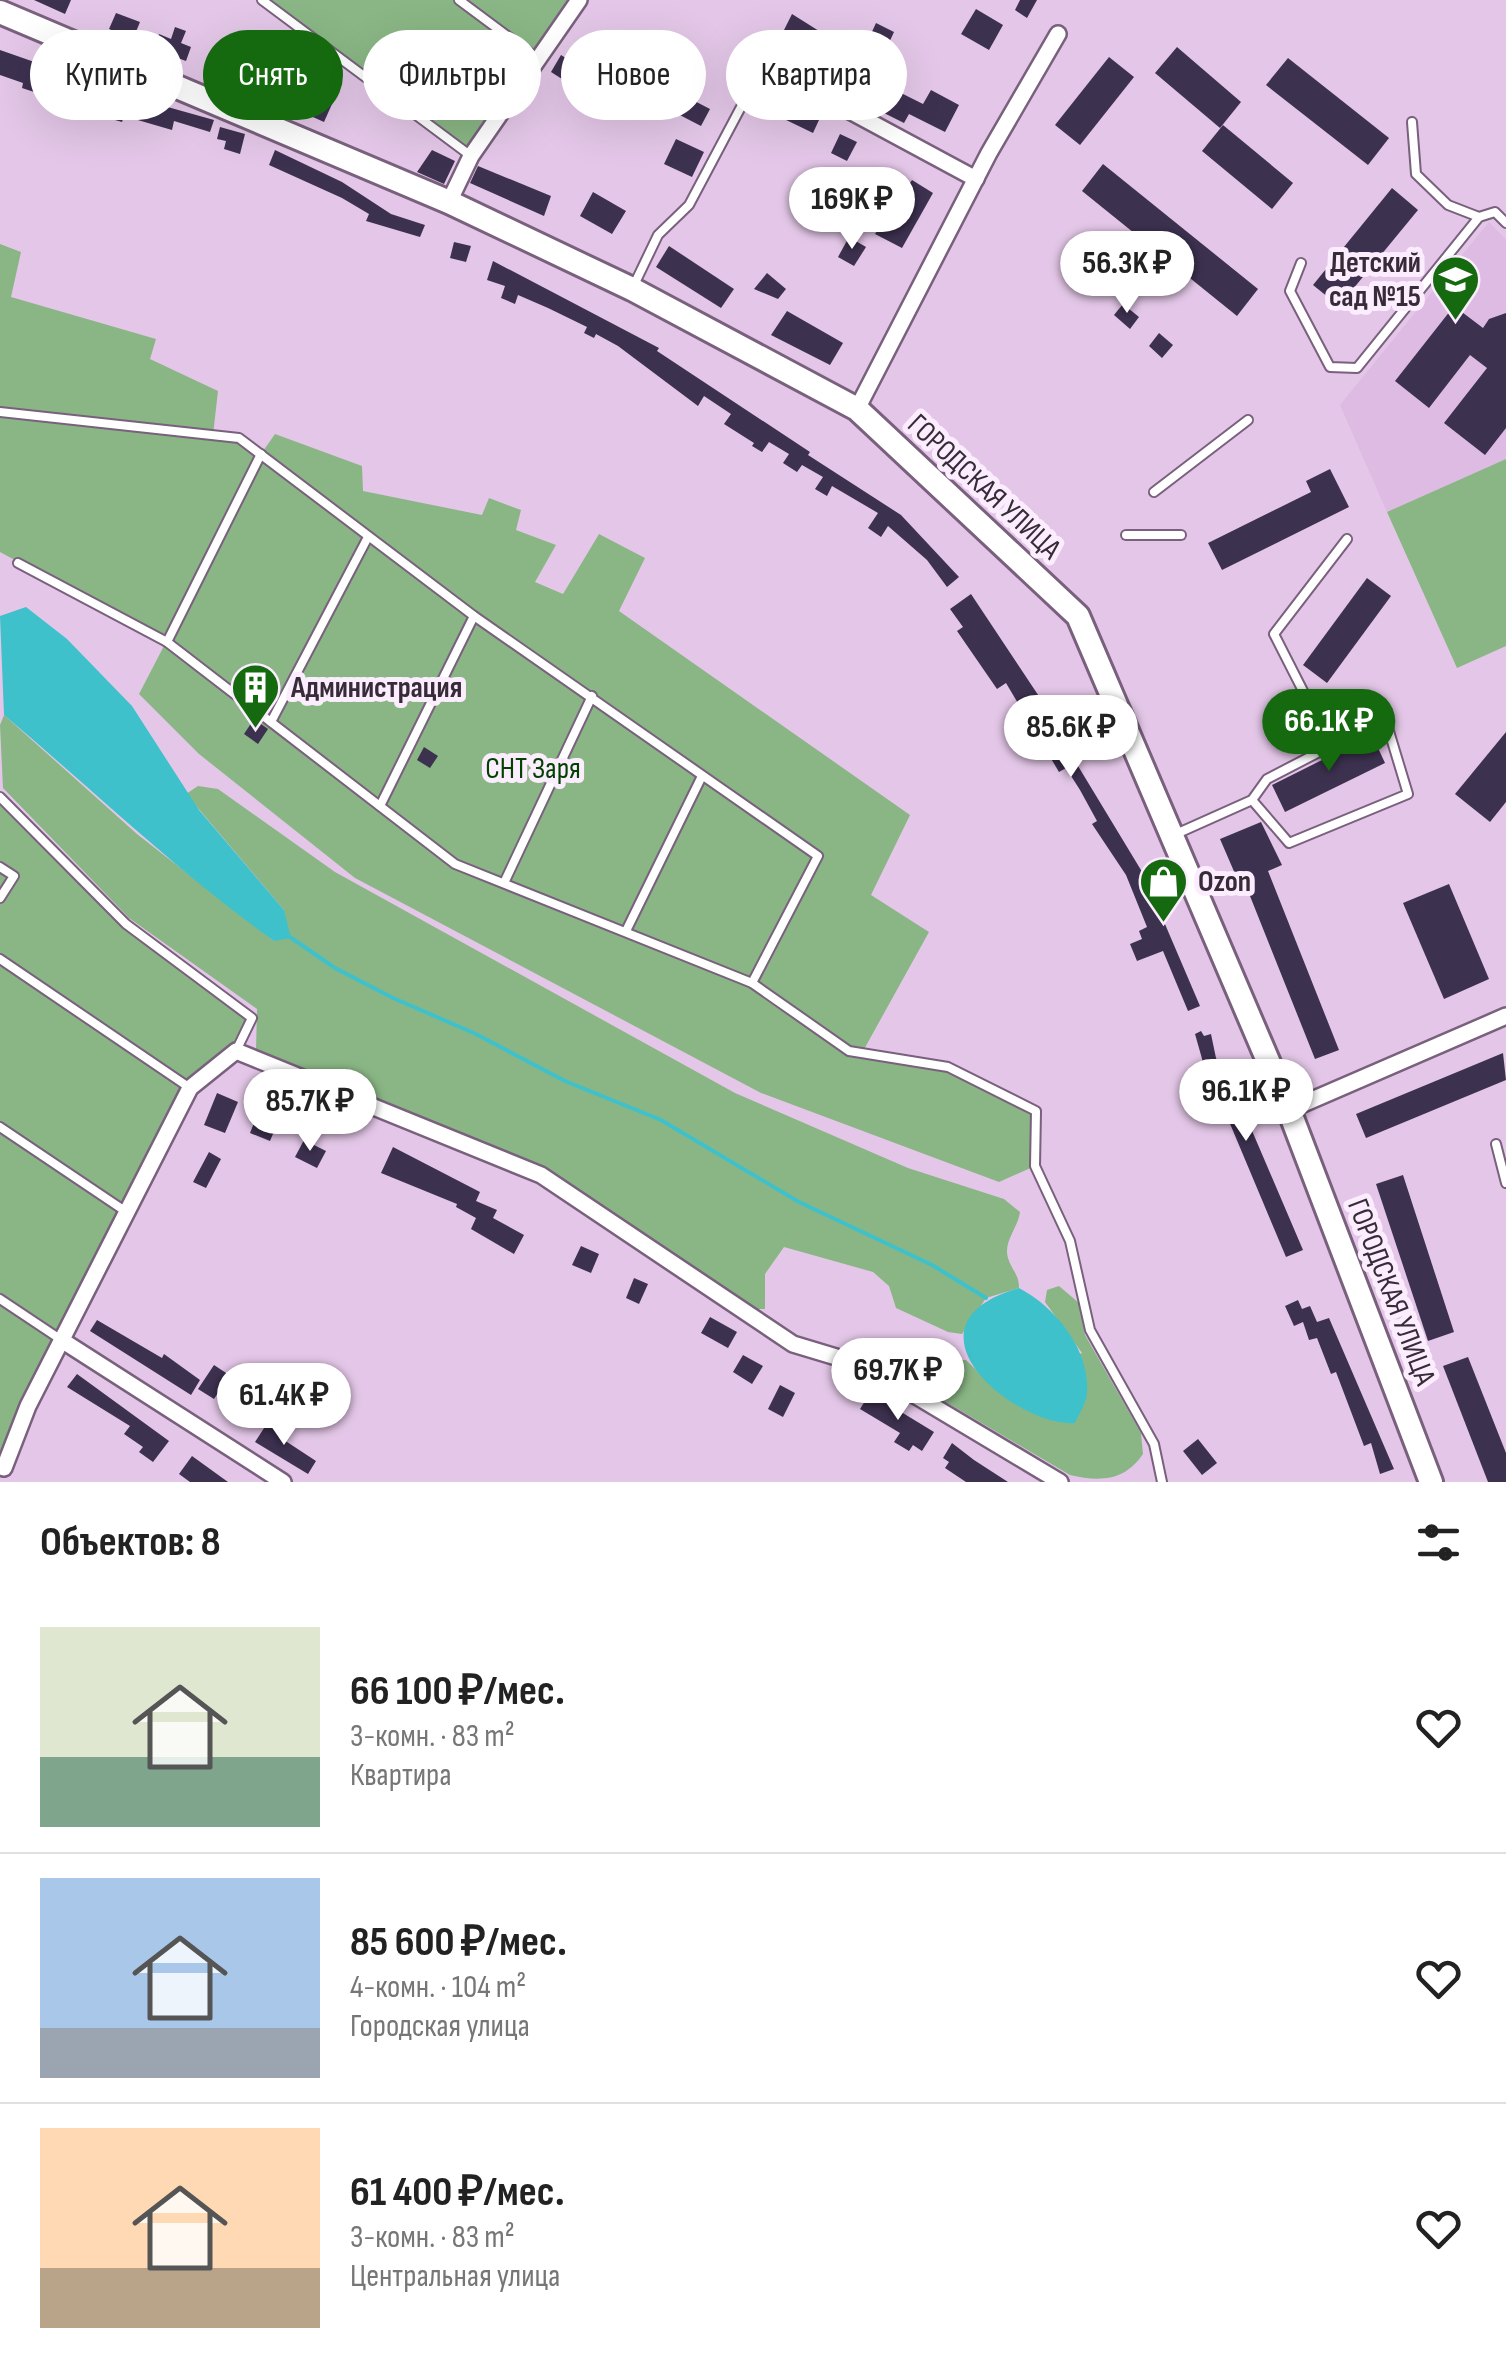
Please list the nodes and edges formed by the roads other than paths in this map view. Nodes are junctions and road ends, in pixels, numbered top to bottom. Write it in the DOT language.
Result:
graph roads {
  1 [pos="262,0"];
  2 [pos="459,0"];
  3 [pos="579,0"];
  4 [pos="0,12"];
  5 [pos="499,30"];
  6 [pos="1058,34"];
  7 [pos="541,55"];
  8 [pos="496,120"];
  9 [pos="734,120"];
  10 [pos="866,120"];
  11 [pos="1412,122"];
  12 [pos="471,156"];
  13 [pos="976,179"];
  14 [pos="450,202"];
  15 [pos="1478,217"];
  16 [pos="1506,223"];
  17 [pos="1301,263"];
  18 [pos="632,289"];
  19 [pos="857,409"];
  20 [pos="0,412"];
  21 [pos="1248,420"];
  22 [pos="261,454"];
  23 [pos="1154,492"];
  24 [pos="1126,535"];
  25 [pos="1180,535"];
  26 [pos="368,537"];
  27 [pos="1347,538"];
  28 [pos="18,562"];
  29 [pos="474,616"];
  30 [pos="167,642"];
  31 [pos="592,696"];
  32 [pos="271,722"];
  33 [pos="1331,746"];
  34 [pos="702,776"];
  35 [pos="0,797"];
  36 [pos="1252,800"];
  37 [pos="380,806"];
  38 [pos="1172,836"];
  39 [pos="0,867"];
  40 [pos="504,883"];
  41 [pos="0,898"];
  42 [pos="626,931"];
  43 [pos="0,959"];
  44 [pos="752,983"];
  45 [pos="1506,1016"];
  46 [pos="236,1051"];
  47 [pos="190,1088"];
  48 [pos="1289,1110"];
  49 [pos="0,1127"];
  50 [pos="1496,1144"];
  51 [pos="1506,1183"];
  52 [pos="129,1214"];
  53 [pos="0,1299"];
  54 [pos="63,1341"];
  55 [pos="1,1470"];
  56 [pos="283,1482"];
  57 [pos="1060,1482"];
  58 [pos="1162,1482"];
  59 [pos="1431,1482"];
  1 -- 12 [label="lane"];
  2 -- 5 [label="lane"];
  3 -- 7 [label="street"];
  4 -- 14 [label="street, ГОРОДСКАЯ УЛИЦА"];
  6 -- 13 [label="street"];
  8 -- 12 [label="street"];
  9 -- 18 [label="lane"];
  10 -- 13 [label="street"];
  11 -- 15 [label="lane"];
  12 -- 14 [label="street"];
  13 -- 19 [label="street"];
  14 -- 18 [label="street, ГОРОДСКАЯ УЛИЦА"];
  15 -- 16 [label="lane"];
  15 -- 17 [label="lane"];
  18 -- 19 [label="street, ГОРОДСКАЯ УЛИЦА"];
  19 -- 38 [label="street, ГОРОДСКАЯ УЛИЦА"];
  20 -- 22 [label="lane"];
  21 -- 23 [label="lane"];
  22 -- 26 [label="lane"];
  22 -- 30 [label="lane"];
  24 -- 25 [label="lane"];
  26 -- 29 [label="lane"];
  26 -- 32 [label="lane"];
  27 -- 33 [label="lane"];
  28 -- 30 [label="lane"];
  29 -- 31 [label="lane"];
  29 -- 37 [label="lane"];
  30 -- 32 [label="lane"];
  31 -- 34 [label="lane"];
  31 -- 40 [label="lane"];
  32 -- 37 [label="lane"];
  33 -- 36 [label="lane"];
  33 -- 36 [label="lane"];
  34 -- 42 [label="lane"];
  34 -- 44 [label="lane"];
  35 -- 46 [label="lane"];
  36 -- 38 [label="lane"];
  37 -- 40 [label="lane"];
  38 -- 48 [label="street, ГОРОДСКАЯ УЛИЦА"];
  39 -- 41 [label="lane"];
  40 -- 42 [label="lane"];
  42 -- 44 [label="lane"];
  43 -- 47 [label="lane"];
  44 -- 58 [label="lane"];
  45 -- 48 [label="street"];
  46 -- 47 [label="street"];
  46 -- 57 [label="street"];
  47 -- 52 [label="street"];
  48 -- 59 [label="street, ГОРОДСКАЯ УЛИЦА"];
  49 -- 52 [label="lane"];
  50 -- 51 [label="lane"];
  52 -- 54 [label="street"];
  53 -- 54 [label="lane"];
  54 -- 55 [label="street"];
  54 -- 56 [label="street"];
}
